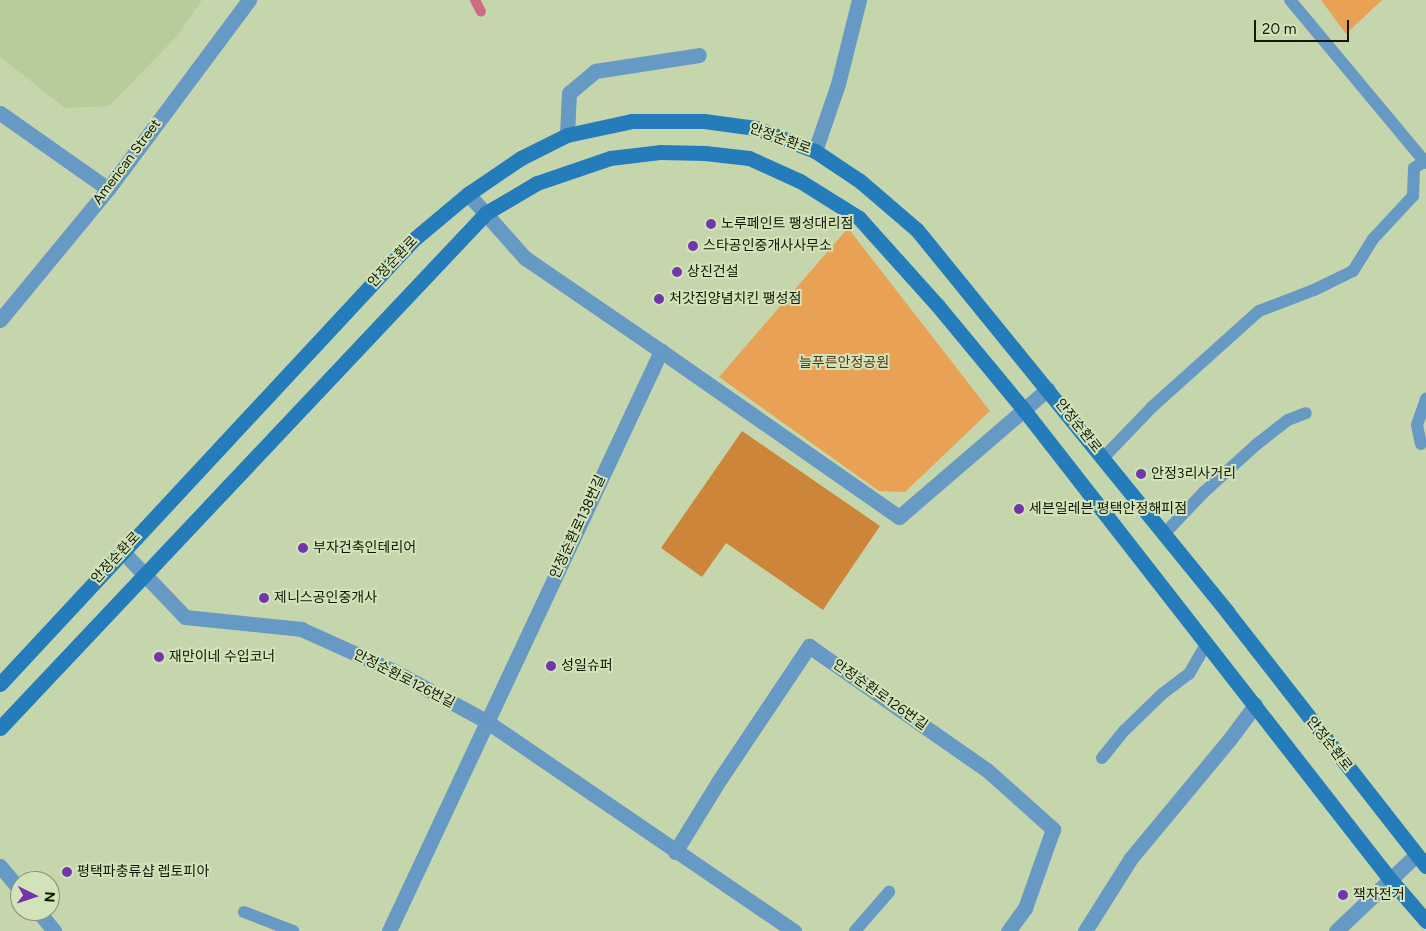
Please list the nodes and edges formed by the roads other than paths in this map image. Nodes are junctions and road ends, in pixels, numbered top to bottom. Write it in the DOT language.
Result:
graph roads {
  1 [pos="249,0"];
  2 [pos="859,0"];
  3 [pos="1290,0"];
  4 [pos="699,55"];
  5 [pos="0,113"];
  6 [pos="567,135"];
  7 [pos="814,151"];
  8 [pos="1425,162"];
  9 [pos="108,189"];
  10 [pos="468,194"];
  11 [pos="486,213"];
  12 [pos="0,320"];
  13 [pos="661,351"];
  14 [pos="1048,389"];
  15 [pos="1426,400"];
  16 [pos="1024,410"];
  17 [pos="1306,413"];
  18 [pos="1421,444"];
  19 [pos="1103,458"];
  20 [pos="1164,534"];
  21 [pos="122,551"];
  22 [pos="146,576"];
  23 [pos="1207,643"];
  24 [pos="0,684"];
  25 [pos="1255,705"];
  26 [pos="486,721"];
  27 [pos="0,728"];
  28 [pos="1102,758"];
  29 [pos="675,852"];
  30 [pos="1421,861"];
  31 [pos="0,866"];
  32 [pos="10,878"];
  33 [pos="1389,878"];
  34 [pos="889,892"];
  35 [pos="244,912"];
  36 [pos="46,921"];
  37 [pos="1426,921"];
  38 [pos="54,931"];
  39 [pos="293,931"];
  40 [pos="389,931"];
  41 [pos="794,931"];
  42 [pos="855,931"];
  43 [pos="1008,931"];
  44 [pos="1085,931"];
  45 [pos="1336,931"];
  1 -- 9 [label="street, American Street"];
  2 -- 7 [label="street"];
  3 -- 8 [label="lane"];
  4 -- 6 [label="street"];
  5 -- 9 [label="street"];
  6 -- 7 [label="main road, 안정순환로"];
  6 -- 10 [label="main road, 안정순환로"];
  7 -- 14 [label="main road, 안정순환로"];
  8 -- 19 [label="lane"];
  9 -- 12 [label="street, American Street"];
  10 -- 11 [label="street"];
  10 -- 21 [label="main road, 안정순환로"];
  11 -- 13 [label="street"];
  11 -- 16 [label="main road, 안정순환로"];
  11 -- 22 [label="main road, 안정순환로"];
  13 -- 16 [label="street"];
  13 -- 26 [label="street, 안정순환로138번길"];
  14 -- 16 [label="street"];
  14 -- 19 [label="main road, 안정순환로"];
  15 -- 18 [label="lane"];
  16 -- 23 [label="main road, 안정순환로"];
  17 -- 20 [label="lane"];
  19 -- 20 [label="main road, 안정순환로"];
  20 -- 30 [label="main road, 안정순환로"];
  21 -- 22 [label="street, 안정순환로126번길"];
  21 -- 24 [label="main road, 안정순환로"];
  22 -- 26 [label="street, 안정순환로126번길"];
  22 -- 27 [label="main road, 안정순환로"];
  23 -- 25 [label="main road, 안정순환로"];
  23 -- 28 [label="lane"];
  25 -- 33 [label="main road, 안정순환로"];
  25 -- 44 [label="street"];
  26 -- 29 [label="street, 안정순환로126번길"];
  26 -- 40 [label="street, 안정순환로138번길"];
  29 -- 41 [label="street, 안정순환로126번길"];
  29 -- 43 [label="street, 안정순환로126번길"];
  30 -- 33 [label="street"];
  31 -- 32 [label="street"];
  33 -- 37 [label="main road, 안정순환로"];
  33 -- 45 [label="street"];
  34 -- 42 [label="lane"];
  35 -- 39 [label="lane"];
  36 -- 38 [label="street"];
}
